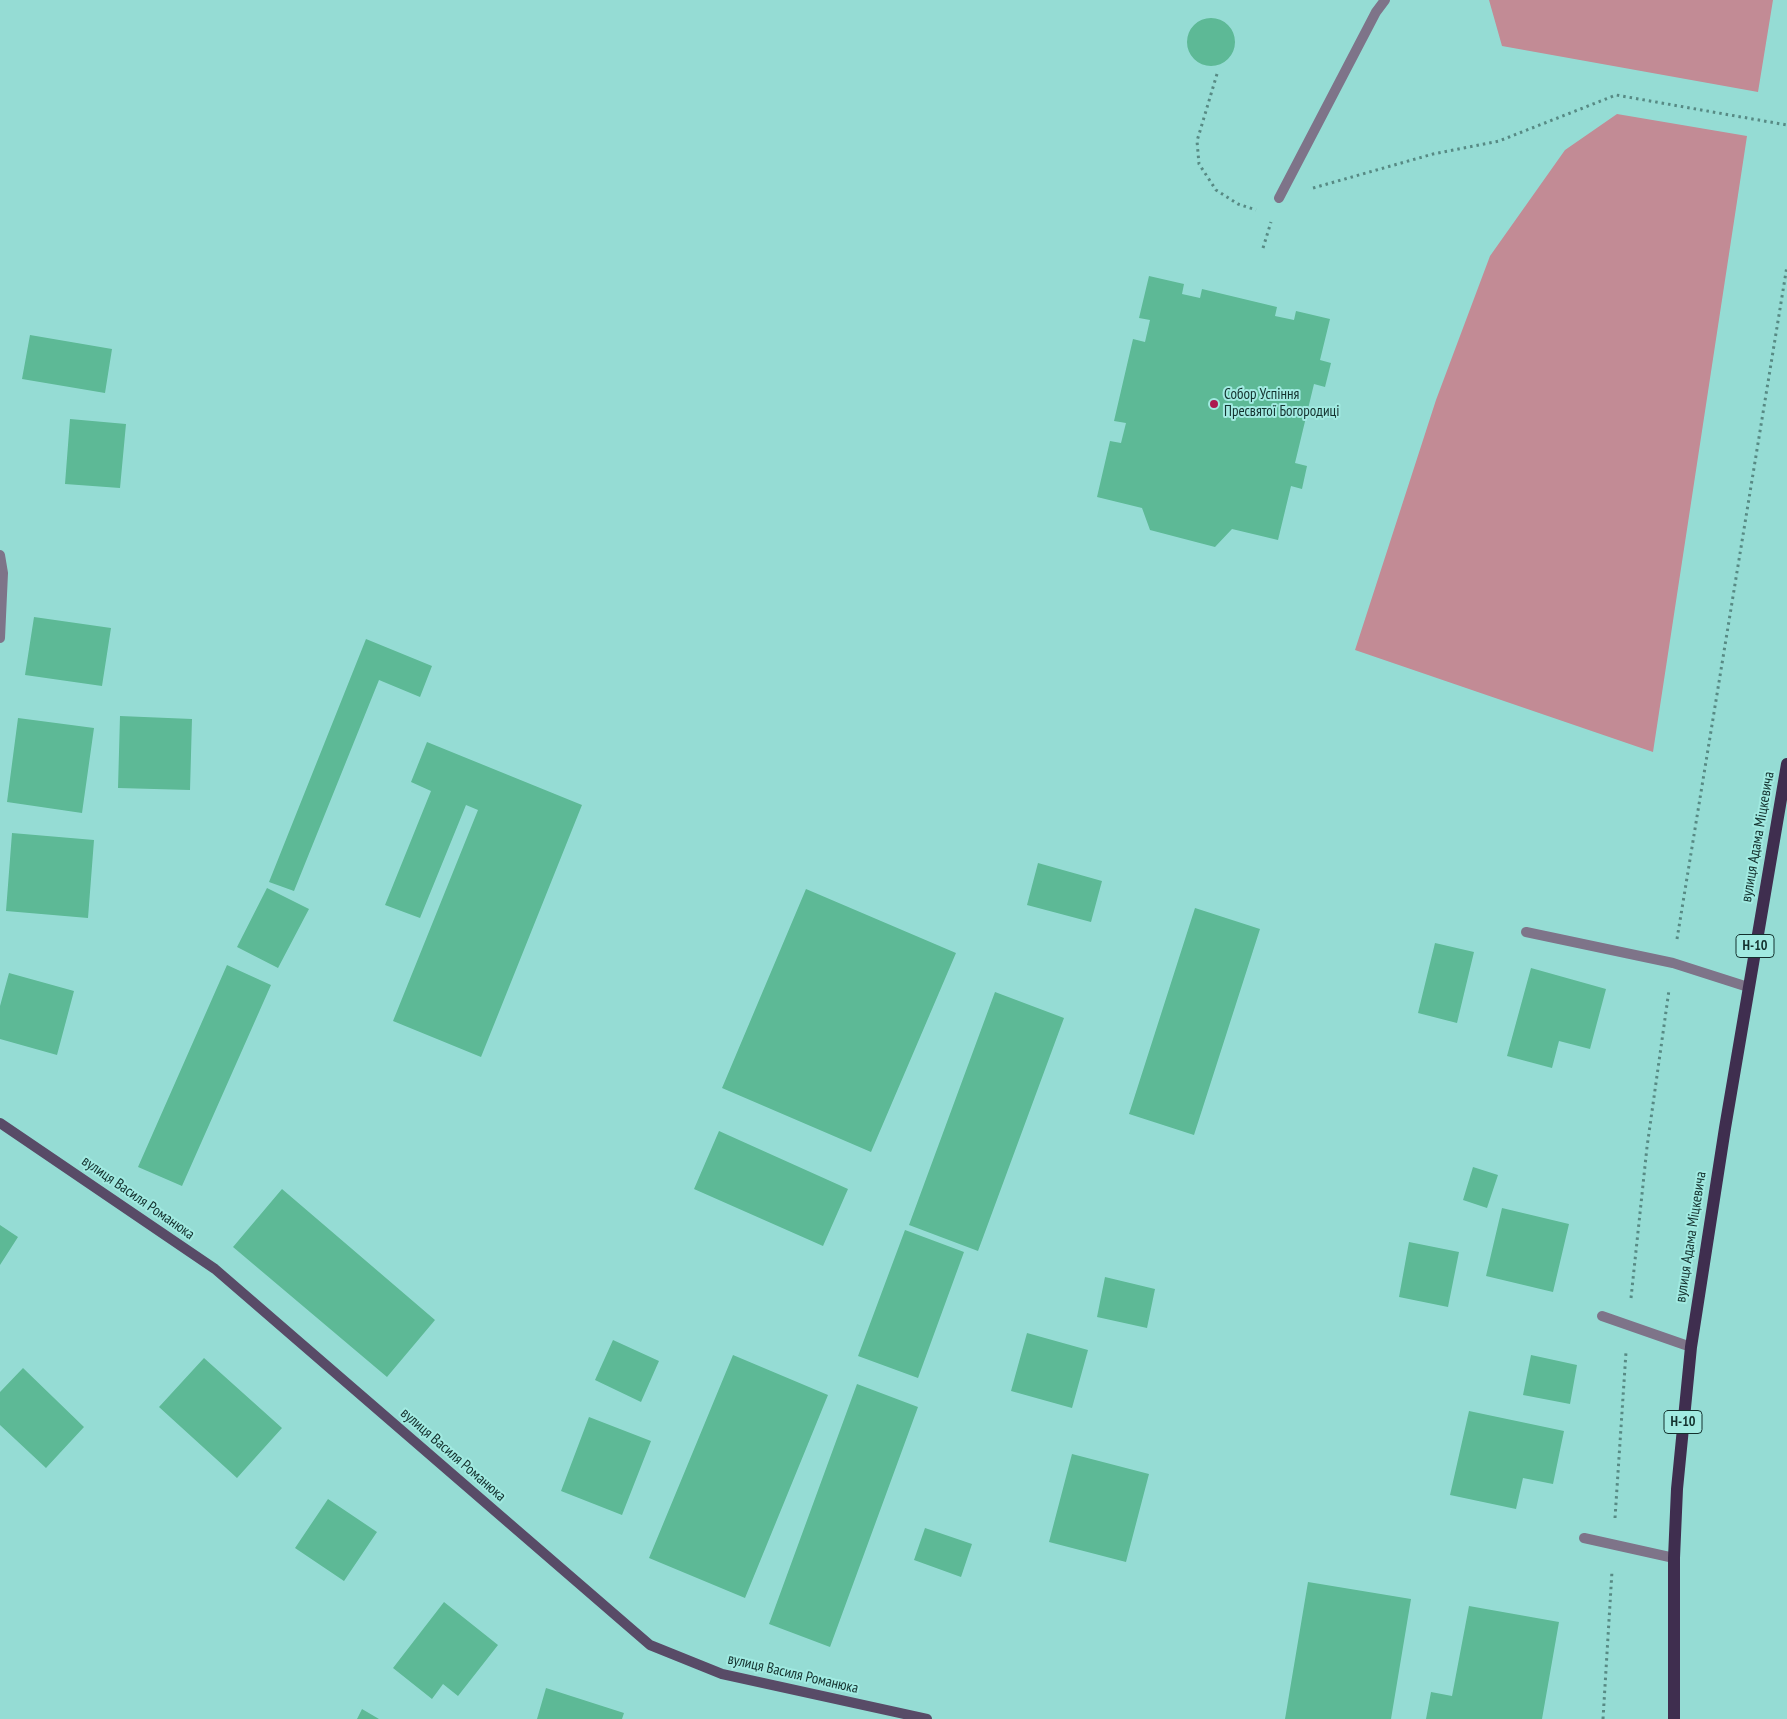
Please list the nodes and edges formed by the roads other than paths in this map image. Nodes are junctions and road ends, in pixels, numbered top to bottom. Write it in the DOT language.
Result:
graph roads {
  1 [pos="1384,0"];
  2 [pos="1279,198"];
  3 [pos="0,555"];
  4 [pos="0,638"];
  5 [pos="1787,764"];
  6 [pos="1526,932"];
  7 [pos="1748,987"];
  8 [pos="0,1123"];
  9 [pos="1602,1316"];
  10 [pos="1691,1347"];
  11 [pos="1584,1538"];
  12 [pos="1674,1558"];
  13 [pos="928,1719"];
  14 [pos="1674,1719"];
  1 -- 2 [label="street"];
  3 -- 4 [label="street"];
  5 -- 7 [label="main road, вулиця Адама Міцкевича / Н-10"];
  6 -- 7 [label="street"];
  7 -- 10 [label="main road, вулиця Адама Міцкевича / Н-10"];
  8 -- 13 [label="street, вулиця Василя Романюка"];
  9 -- 10 [label="street"];
  10 -- 12 [label="main road, вулиця Адама Міцкевича / Н-10"];
  11 -- 12 [label="street"];
  12 -- 14 [label="main road, вулиця Адама Міцкевича / Н-10"];
}
